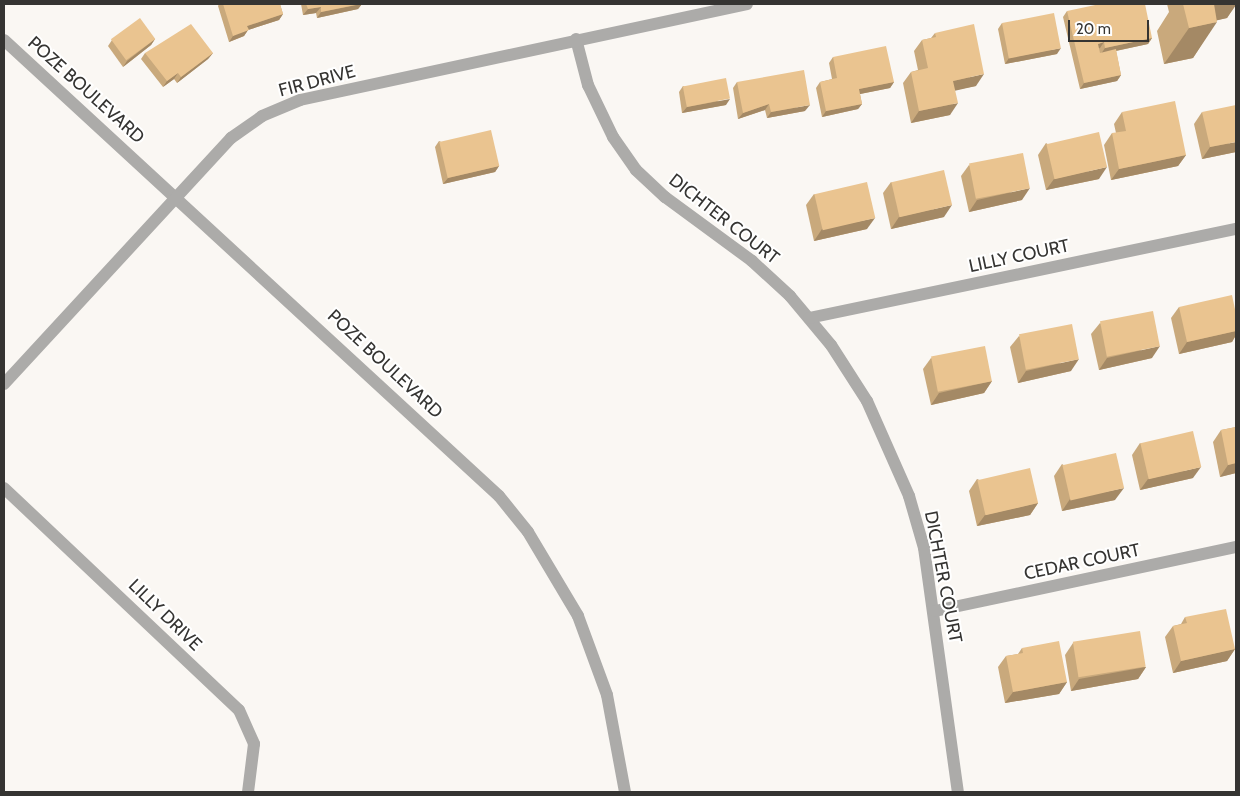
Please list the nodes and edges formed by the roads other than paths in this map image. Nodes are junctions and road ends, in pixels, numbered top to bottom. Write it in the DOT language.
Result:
graph roads {
  1 [pos="747,4"];
  2 [pos="576,39"];
  3 [pos="4,40"];
  4 [pos="177,196"];
  5 [pos="1236,229"];
  6 [pos="809,318"];
  7 [pos="4,384"];
  8 [pos="4,488"];
  9 [pos="1236,548"];
  10 [pos="935,611"];
  11 [pos="248,792"];
  12 [pos="625,792"];
  13 [pos="958,792"];
  1 -- 2 [label="street, FIR DRIVE"];
  2 -- 4 [label="street, FIR DRIVE"];
  2 -- 6 [label="street, DICHTER COURT"];
  3 -- 4 [label="street, POZE BOULEVARD"];
  4 -- 7 [label="street, FIR DRIVE"];
  4 -- 12 [label="street, POZE BOULEVARD"];
  5 -- 6 [label="street, LILLY COURT"];
  6 -- 10 [label="street, DICHTER COURT"];
  8 -- 11 [label="street, LILLY DRIVE"];
  9 -- 10 [label="street, CEDAR COURT"];
  10 -- 13 [label="street, DICHTER COURT"];
}
